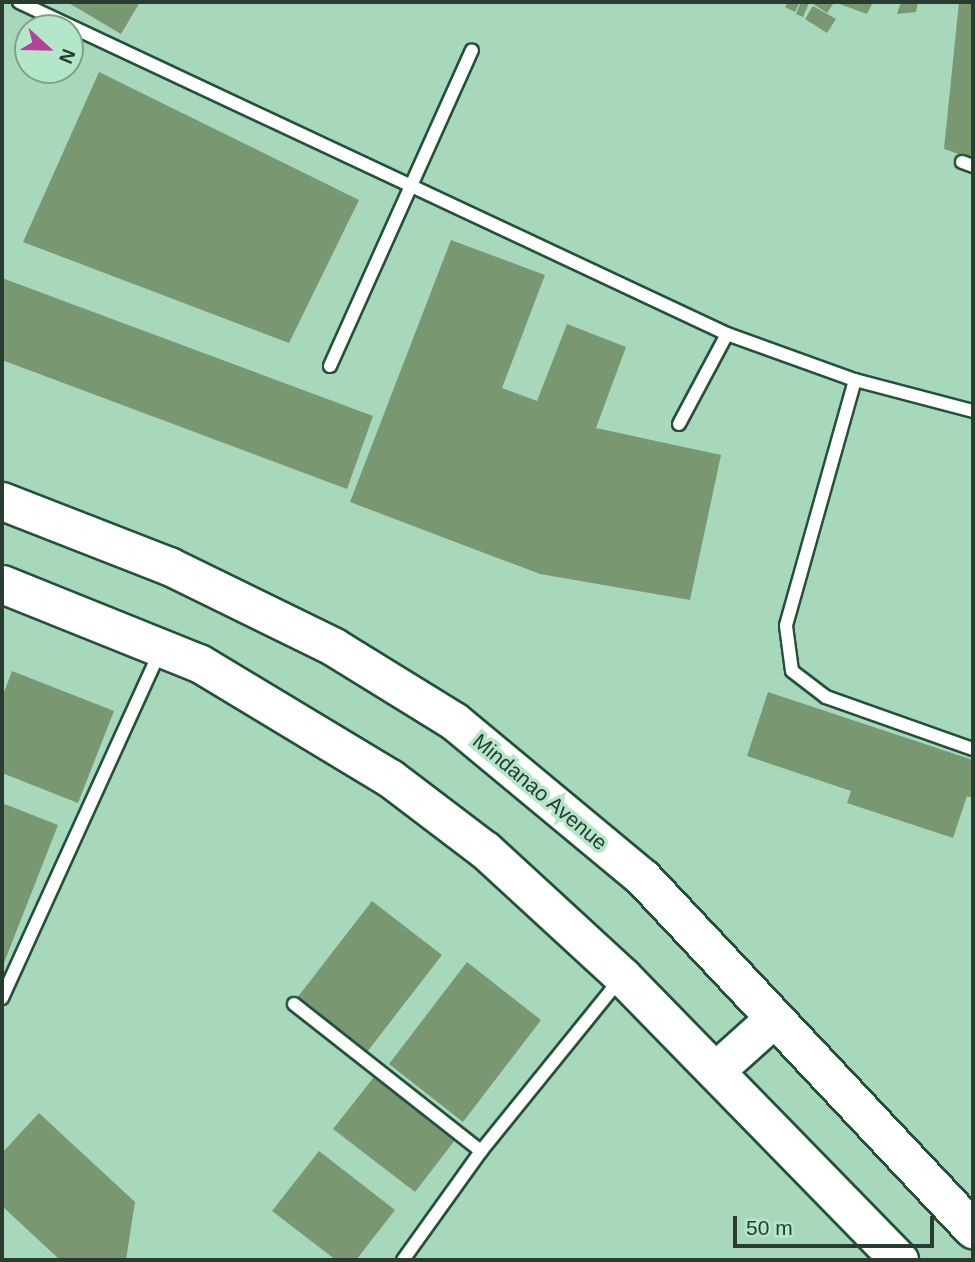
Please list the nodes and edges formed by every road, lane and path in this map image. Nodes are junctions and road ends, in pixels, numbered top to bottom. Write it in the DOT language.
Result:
graph roads {
  1 [pos="19,2"];
  2 [pos="472,50"];
  3 [pos="409,187"];
  4 [pos="727,334"];
  5 [pos="330,366"];
  6 [pos="855,380"];
  7 [pos="973,411"];
  8 [pos="679,424"];
  9 [pos="2,501"];
  10 [pos="2,584"];
  11 [pos="162,646"];
  12 [pos="973,749"];
  13 [pos="622,976"];
  14 [pos="2,998"];
  15 [pos="294,1004"];
  16 [pos="774,1018"];
  17 [pos="715,1071"];
  18 [pos="481,1151"];
  19 [pos="973,1229"];
  20 [pos="403,1260"];
  21 [pos="899,1260"];
  1 -- 3 [label="lane"];
  2 -- 3 [label="lane"];
  3 -- 4 [label="lane"];
  3 -- 5 [label="lane"];
  4 -- 6 [label="lane"];
  4 -- 8 [label="lane"];
  6 -- 7 [label="lane"];
  6 -- 12 [label="lane"];
  9 -- 16 [label="main road, Mindanao Avenue"];
  10 -- 11 [label="main road"];
  11 -- 13 [label="main road"];
  11 -- 14 [label="lane"];
  13 -- 17 [label="main road"];
  13 -- 18 [label="lane"];
  15 -- 18 [label="lane"];
  16 -- 17 [label="main road"];
  16 -- 19 [label="main road, Mindanao Avenue"];
  17 -- 21 [label="main road"];
  18 -- 20 [label="lane"];
}
